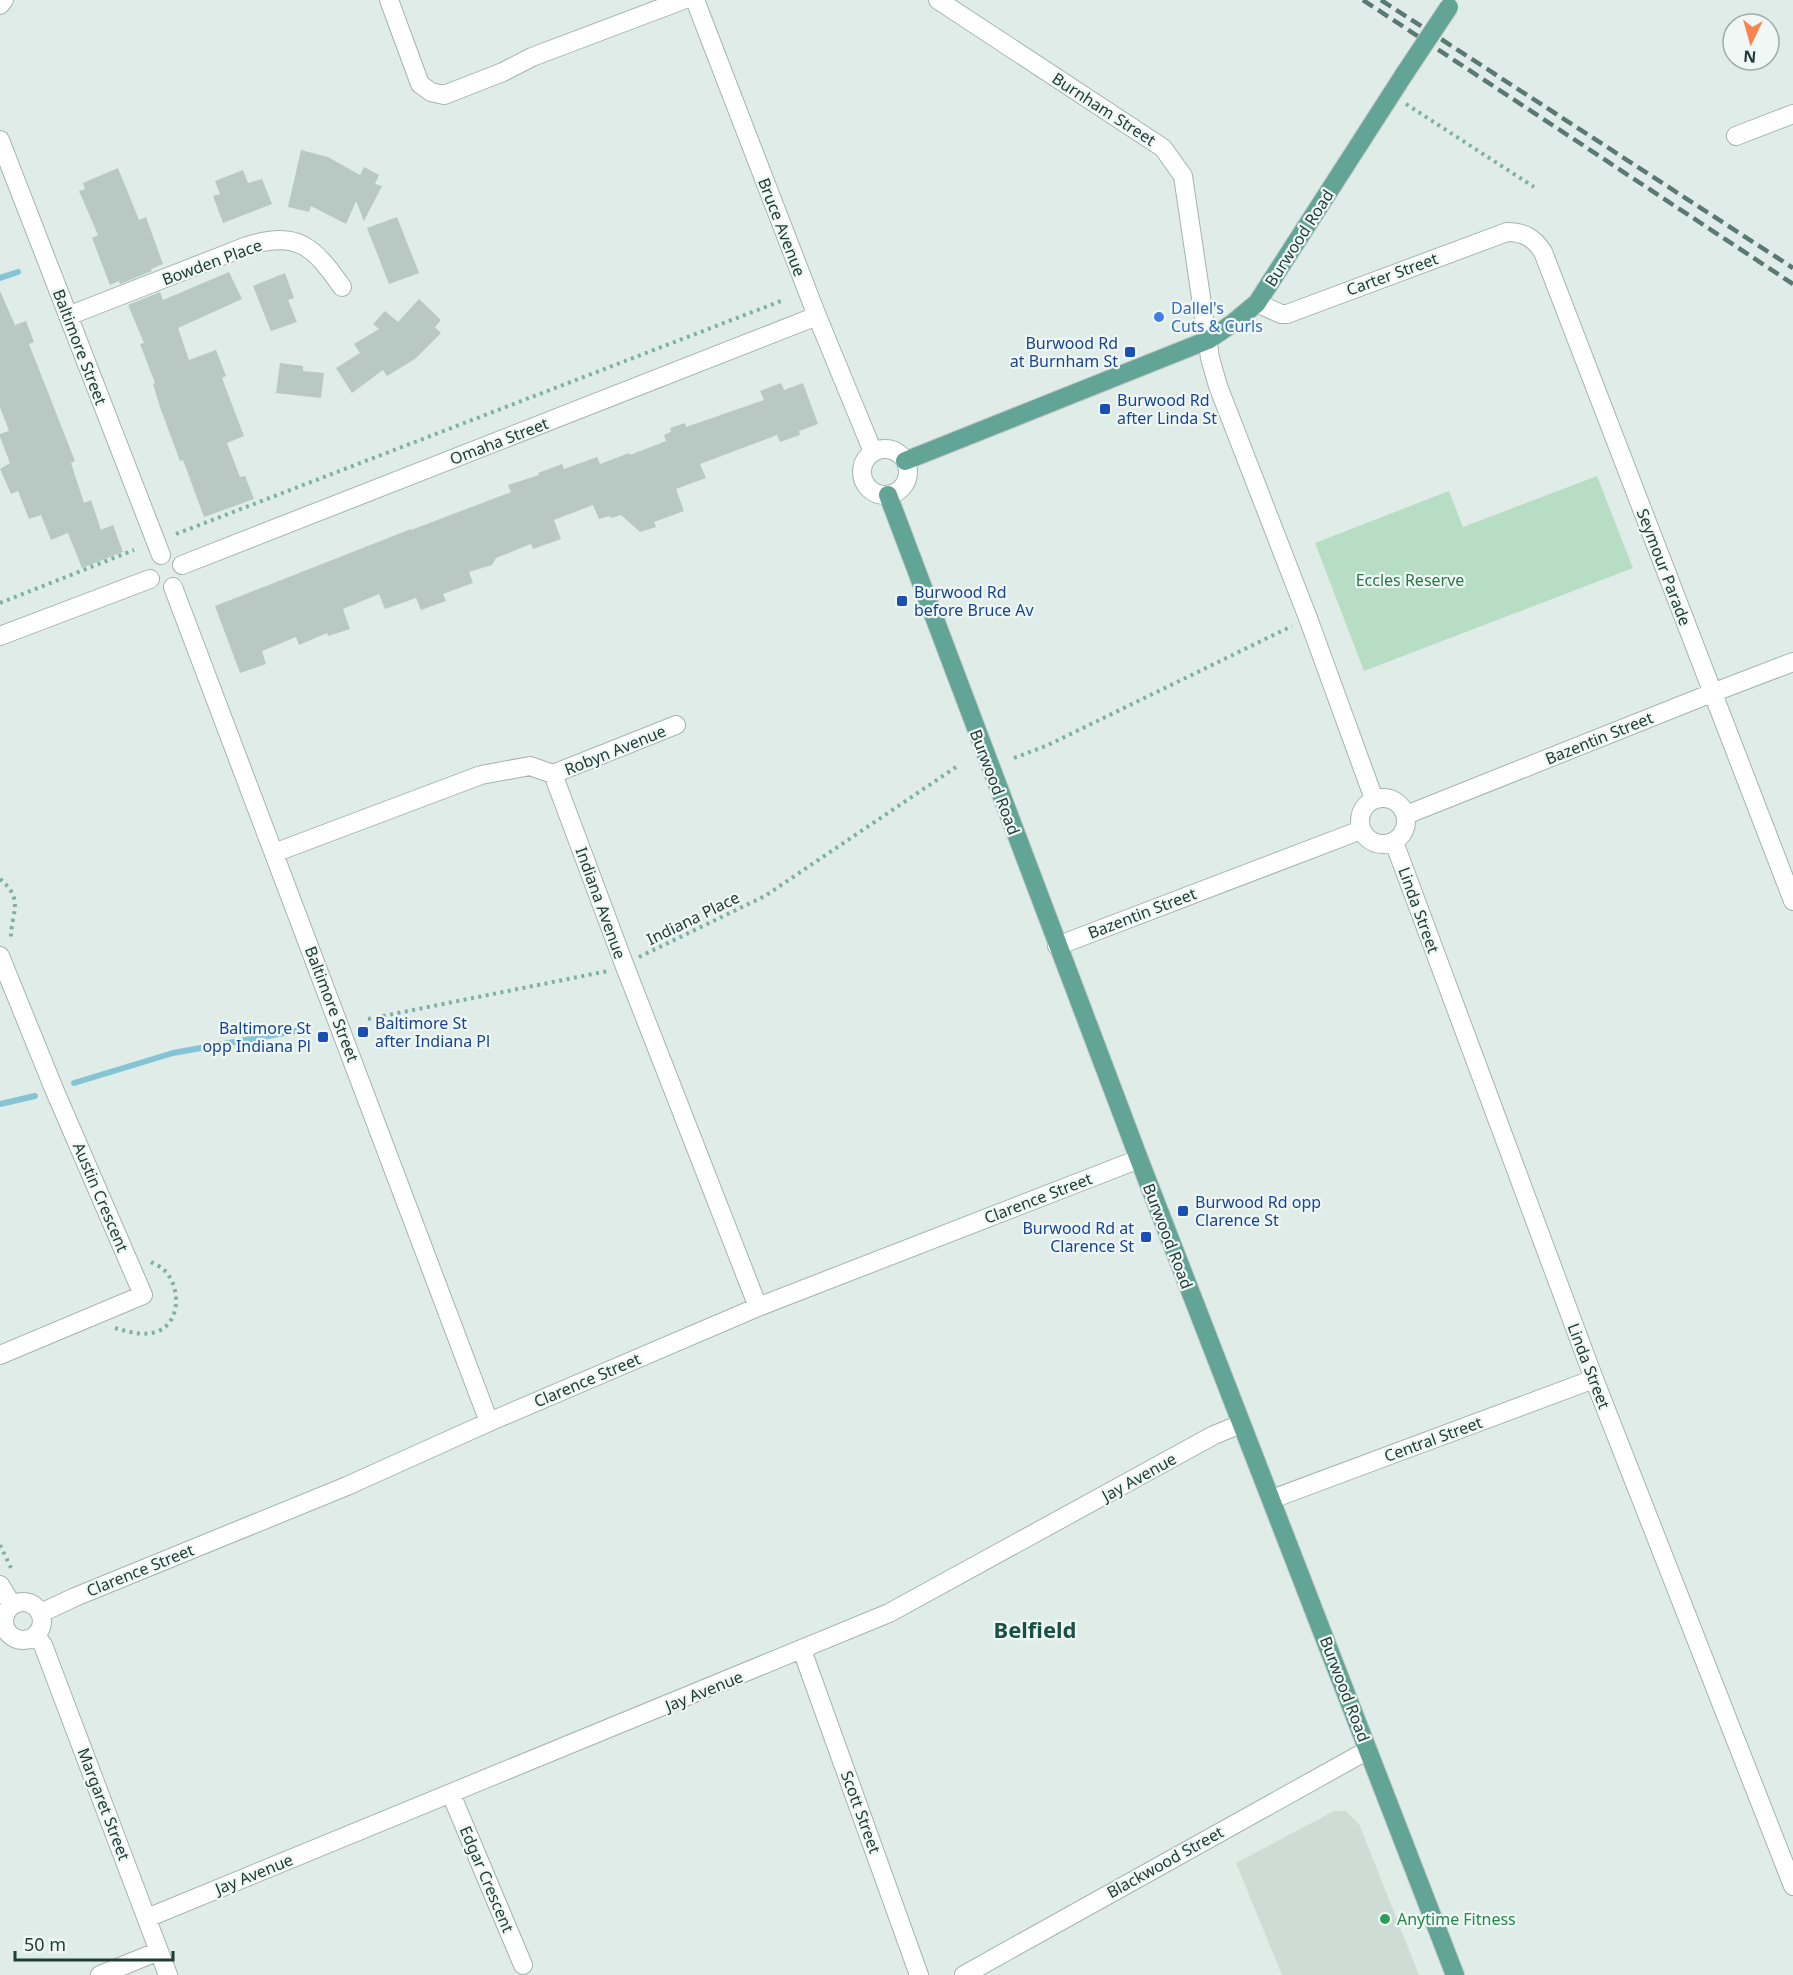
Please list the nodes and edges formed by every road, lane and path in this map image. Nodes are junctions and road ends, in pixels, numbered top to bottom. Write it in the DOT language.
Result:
graph roads {
  1 [pos="4,0"];
  2 [pos="389,0"];
  3 [pos="683,0"];
  4 [pos="695,0"];
  5 [pos="938,0"];
  6 [pos="1452,3"];
  7 [pos="0,5"];
  8 [pos="1406,103"];
  9 [pos="1793,114"];
  10 [pos="1736,136"];
  11 [pos="0,140"];
  12 [pos="1534,188"];
  13 [pos="1530,237"];
  14 [pos="342,287"];
  15 [pos="781,301"];
  16 [pos="1257,303"];
  17 [pos="68,316"];
  18 [pos="817,316"];
  19 [pos="1208,340"];
  20 [pos="873,452"];
  21 [pos="905,461"];
  22 [pos="888,495"];
  23 [pos="176,534"];
  24 [pos="134,550"];
  25 [pos="160,555"];
  26 [pos="182,566"];
  27 [pos="150,579"];
  28 [pos="173,587"];
  29 [pos="0,603"];
  30 [pos="1308,618"];
  31 [pos="0,636"];
  32 [pos="1793,662"];
  33 [pos="1712,693"];
  34 [pos="676,725"];
  35 [pos="1014,758"];
  36 [pos="959,765"];
  37 [pos="553,774"];
  38 [pos="1374,799"];
  39 [pos="1406,815"];
  40 [pos="1362,830"];
  41 [pos="1394,842"];
  42 [pos="274,853"];
  43 [pos="1793,901"];
  44 [pos="1057,946"];
  45 [pos="0,956"];
  46 [pos="624,964"];
  47 [pos="368,1019"];
  48 [pos="1138,1159"];
  49 [pos="758,1307"];
  50 [pos="0,1355"];
  51 [pos="1594,1379"];
  52 [pos="489,1422"];
  53 [pos="1241,1424"];
  54 [pos="1272,1499"];
  55 [pos="0,1545"];
  56 [pos="7,1580"];
  57 [pos="12,1605"];
  58 [pos="41,1613"];
  59 [pos="2,1626"];
  60 [pos="36,1636"];
  61 [pos="802,1650"];
  62 [pos="1368,1750"];
  63 [pos="451,1794"];
  64 [pos="1793,1886"];
  65 [pos="147,1918"];
  66 [pos="159,1951"];
  67 [pos="523,1965"];
  68 [pos="100,1975"];
  69 [pos="168,1975"];
  70 [pos="919,1975"];
  71 [pos="964,1975"];
  72 [pos="1455,1975"];
  1 -- 7 [label="street"];
  2 -- 3 [label="street"];
  4 -- 18 [label="street, Bruce Avenue"];
  5 -- 19 [label="street, Burnham Street"];
  6 -- 16 [label="main road, Burwood Road, bridge"];
  8 -- 12 [label="path"];
  9 -- 10 [label="street"];
  11 -- 17 [label="street, Baltimore Street"];
  13 -- 16 [label="street, Carter Street"];
  13 -- 33 [label="street, Seymour Parade"];
  14 -- 17 [label="street, Bowden Place"];
  15 -- 23 [label="path"];
  16 -- 19 [label="main road, Burwood Road"];
  17 -- 25 [label="street, Baltimore Street"];
  18 -- 20 [label="street, Bruce Avenue"];
  18 -- 26 [label="street, Omaha Street"];
  19 -- 21 [label="main road, Burwood Road"];
  19 -- 30 [label="street"];
  20 -- 21 [label="street"];
  20 -- 22 [label="street"];
  21 -- 22 [label="street"];
  22 -- 44 [label="main road, Burwood Road"];
  24 -- 29 [label="path"];
  25 -- 26 [label="street"];
  25 -- 27 [label="street"];
  26 -- 28 [label="street"];
  27 -- 28 [label="street"];
  27 -- 31 [label="street"];
  28 -- 42 [label="street, Baltimore Street"];
  30 -- 35 [label="path"];
  30 -- 38 [label="street"];
  32 -- 33 [label="street, Bazentin Street"];
  33 -- 39 [label="street, Bazentin Street"];
  33 -- 43 [label="street, Seymour Parade"];
  34 -- 37 [label="street, Robyn Avenue"];
  36 -- 46 [label="path, Indiana Place"];
  37 -- 42 [label="street"];
  37 -- 46 [label="street, Indiana Avenue"];
  38 -- 39 [label="street"];
  38 -- 40 [label="street"];
  39 -- 41 [label="street"];
  40 -- 41 [label="street"];
  40 -- 44 [label="street, Bazentin Street"];
  41 -- 51 [label="street, Linda Street"];
  42 -- 52 [label="street, Baltimore Street"];
  44 -- 48 [label="main road, Burwood Road"];
  45 -- 50 [label="street, Austin Crescent"];
  46 -- 47 [label="path, Indiana Place"];
  46 -- 49 [label="street, Indiana Avenue"];
  48 -- 49 [label="street, Clarence Street"];
  48 -- 53 [label="main road, Burwood Road"];
  49 -- 52 [label="street, Clarence Street"];
  51 -- 54 [label="street, Central Street"];
  51 -- 64 [label="street, Linda Street"];
  52 -- 58 [label="street, Clarence Street"];
  53 -- 54 [label="main road, Burwood Road"];
  53 -- 61 [label="street, Jay Avenue"];
  54 -- 62 [label="main road, Burwood Road"];
  55 -- 56 [label="path"];
  56 -- 57 [label="street"];
  57 -- 58 [label="street"];
  57 -- 59 [label="street"];
  58 -- 60 [label="street"];
  59 -- 60 [label="street"];
  60 -- 65 [label="street, Margaret Street"];
  61 -- 63 [label="street, Jay Avenue"];
  61 -- 70 [label="street, Scott Street"];
  62 -- 71 [label="street, Blackwood Street"];
  62 -- 72 [label="main road, Burwood Road"];
  63 -- 65 [label="street, Jay Avenue"];
  63 -- 67 [label="street, Edgar Crescent"];
  65 -- 66 [label="street, Margaret Street"];
  66 -- 68 [label="street"];
  66 -- 69 [label="street, Margaret Street"];
}
